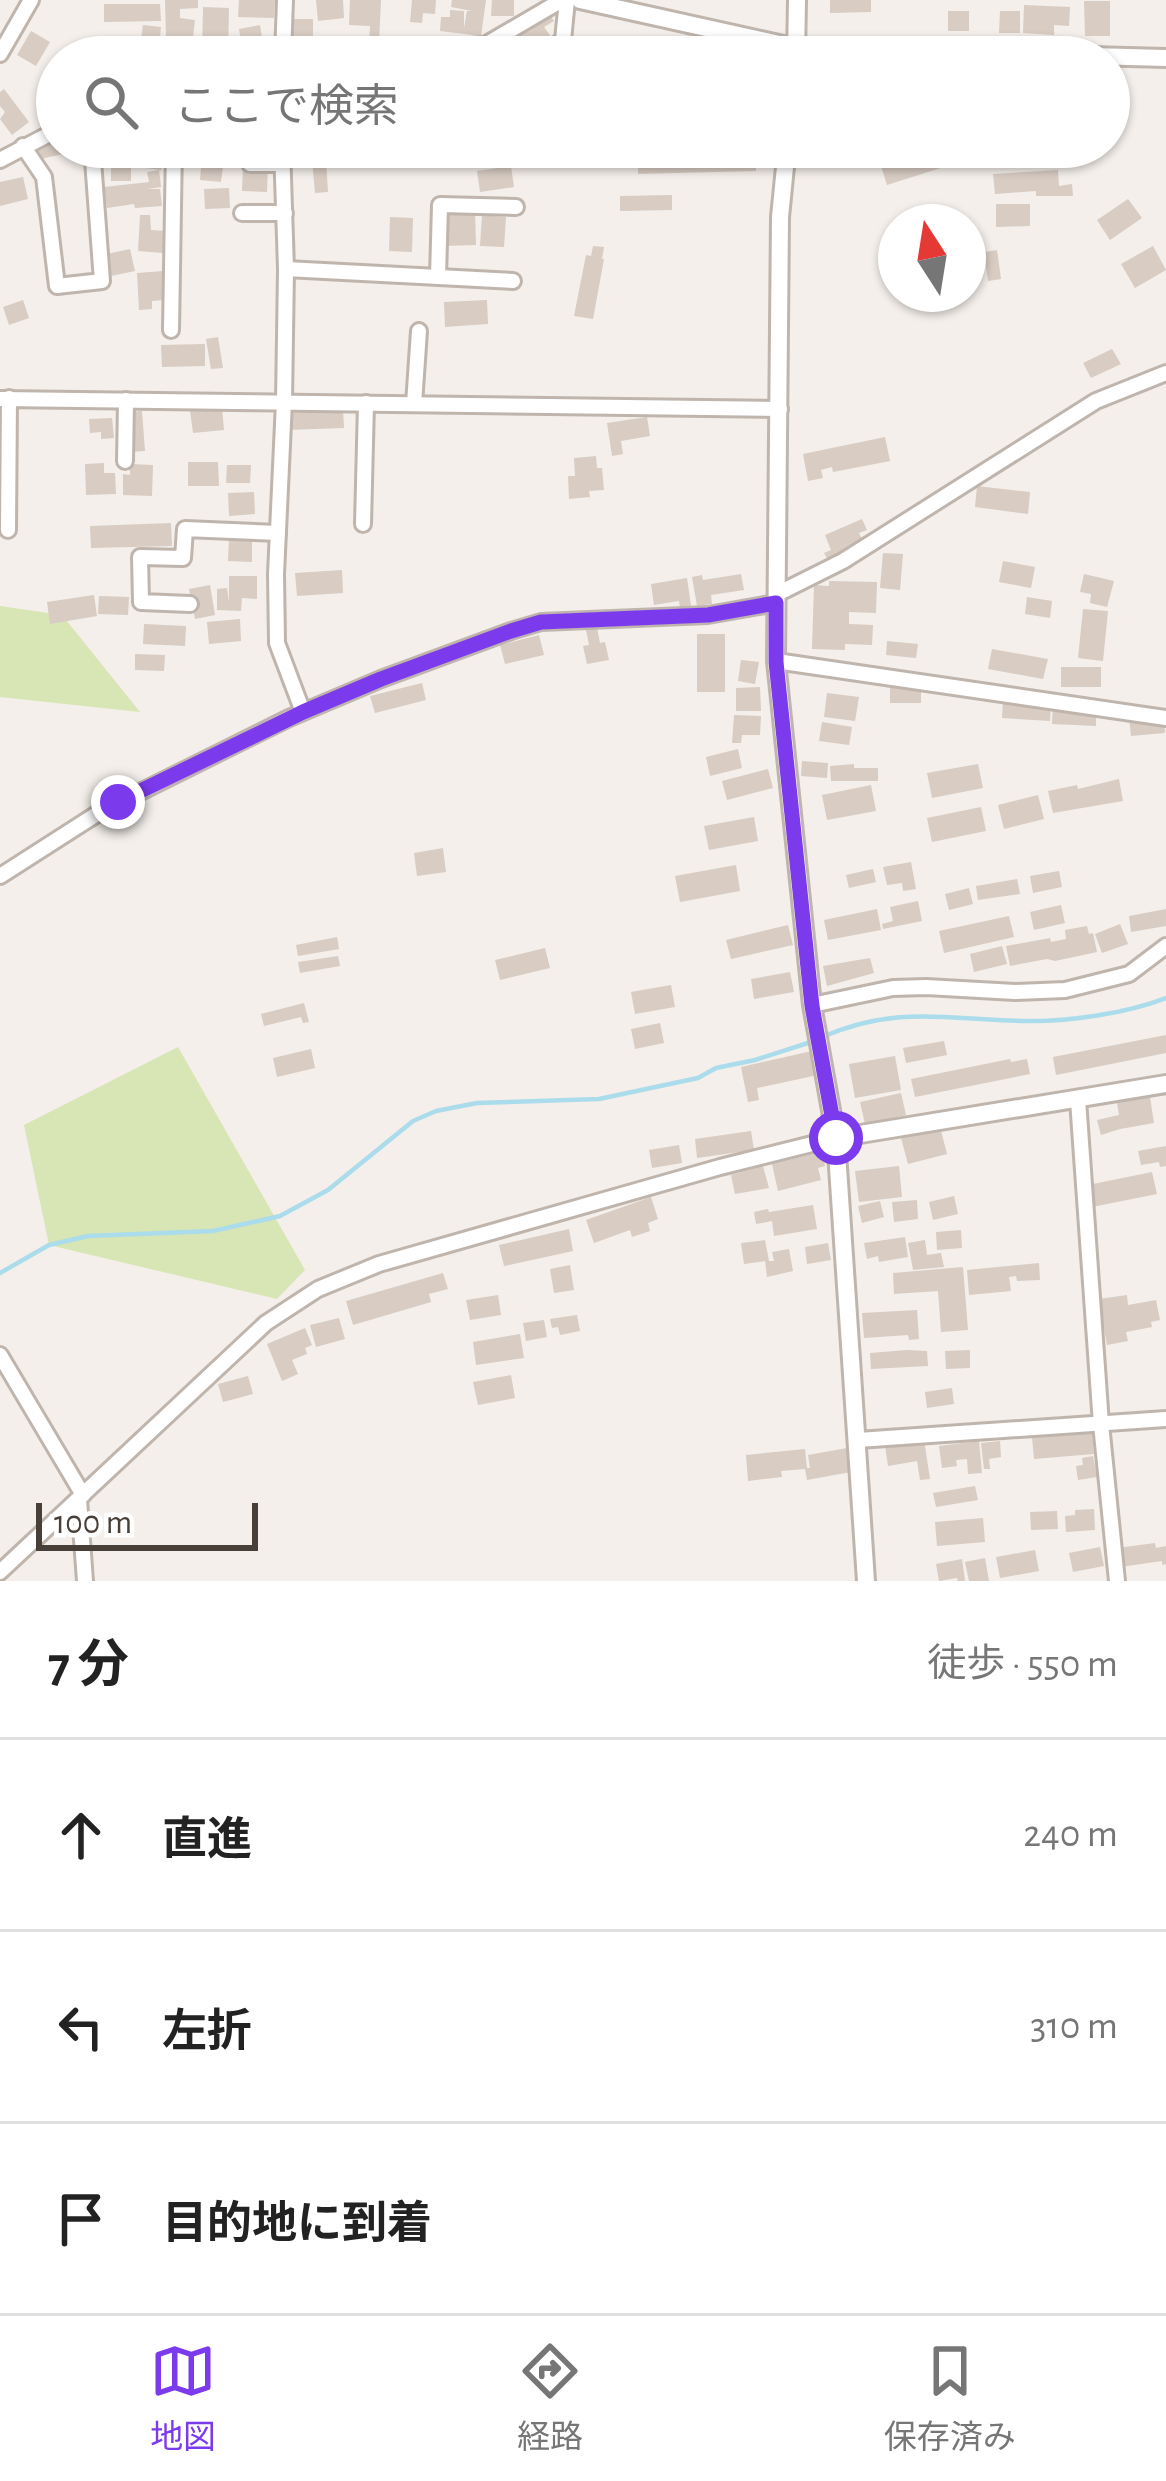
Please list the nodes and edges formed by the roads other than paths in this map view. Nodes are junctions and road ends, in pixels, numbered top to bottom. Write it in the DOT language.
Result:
graph roads {
  1 [pos="31,0"];
  2 [pos="285,0"];
  3 [pos="564,0"];
  4 [pos="580,0"];
  5 [pos="797,0"];
  6 [pos="284,36"];
  7 [pos="501,36"];
  8 [pos="563,36"];
  9 [pos="727,36"];
  10 [pos="797,36"];
  11 [pos="0,54"];
  12 [pos="1130,58"];
  13 [pos="1166,58"];
  14 [pos="36,140"];
  15 [pos="23,146"];
  16 [pos="0,160"];
  17 [pos="36,165"];
  18 [pos="38,168"];
  19 [pos="94,168"];
  20 [pos="174,168"];
  21 [pos="283,168"];
  22 [pos="785,168"];
  23 [pos="516,207"];
  24 [pos="242,213"];
  25 [pos="284,213"];
  26 [pos="286,269"];
  27 [pos="438,278"];
  28 [pos="513,281"];
  29 [pos="171,330"];
  30 [pos="419,331"];
  31 [pos="1166,373"];
  32 [pos="4,398"];
  33 [pos="126,400"];
  34 [pos="284,402"];
  35 [pos="366,403"];
  36 [pos="414,404"];
  37 [pos="780,409"];
  38 [pos="124,461"];
  39 [pos="363,524"];
  40 [pos="8,530"];
  41 [pos="278,533"];
  42 [pos="777,598"];
  43 [pos="190,604"];
  44 [pos="776,662"];
  45 [pos="303,712"];
  46 [pos="1166,718"];
  47 [pos="0,876"];
  48 [pos="1166,946"];
  49 [pos="812,1006"];
  50 [pos="1166,1084"];
  51 [pos="1078,1100"];
  52 [pos="836,1138"];
  53 [pos="0,1355"];
  54 [pos="1166,1419"];
  55 [pos="1101,1424"];
  56 [pos="858,1441"];
  57 [pos="81,1497"];
  58 [pos="0,1572"];
  59 [pos="85,1581"];
  60 [pos="866,1581"];
  61 [pos="1117,1581"];
  1 -- 11 [label="street"];
  2 -- 6 [label="street"];
  3 -- 7 [label="street"];
  3 -- 8 [label="street"];
  4 -- 9 [label="street"];
  5 -- 10 [label="street"];
  12 -- 13 [label="street"];
  14 -- 15 [label="street"];
  15 -- 16 [label="street"];
  15 -- 17 [label="street"];
  18 -- 19 [label="street"];
  20 -- 29 [label="street"];
  21 -- 25 [label="street"];
  22 -- 37 [label="street"];
  23 -- 27 [label="street"];
  24 -- 25 [label="street"];
  25 -- 26 [label="street"];
  26 -- 27 [label="street"];
  26 -- 34 [label="street"];
  27 -- 28 [label="street"];
  30 -- 36 [label="street"];
  31 -- 42 [label="street"];
  32 -- 33 [label="street"];
  32 -- 40 [label="street"];
  33 -- 34 [label="street"];
  33 -- 38 [label="street"];
  34 -- 35 [label="street"];
  34 -- 41 [label="street"];
  35 -- 36 [label="street"];
  35 -- 39 [label="street"];
  36 -- 37 [label="street"];
  37 -- 42 [label="street"];
  41 -- 43 [label="street"];
  41 -- 45 [label="street"];
  42 -- 44 [label="street"];
  42 -- 45 [label="street"];
  44 -- 46 [label="street"];
  44 -- 49 [label="street"];
  45 -- 47 [label="street"];
  48 -- 49 [label="street"];
  49 -- 52 [label="street"];
  50 -- 51 [label="street"];
  51 -- 52 [label="street"];
  51 -- 55 [label="street"];
  52 -- 56 [label="street"];
  52 -- 57 [label="street"];
  53 -- 57 [label="street"];
  54 -- 55 [label="street"];
  55 -- 56 [label="street"];
  55 -- 61 [label="street"];
  56 -- 60 [label="street"];
  57 -- 58 [label="street"];
  57 -- 59 [label="street"];
}
